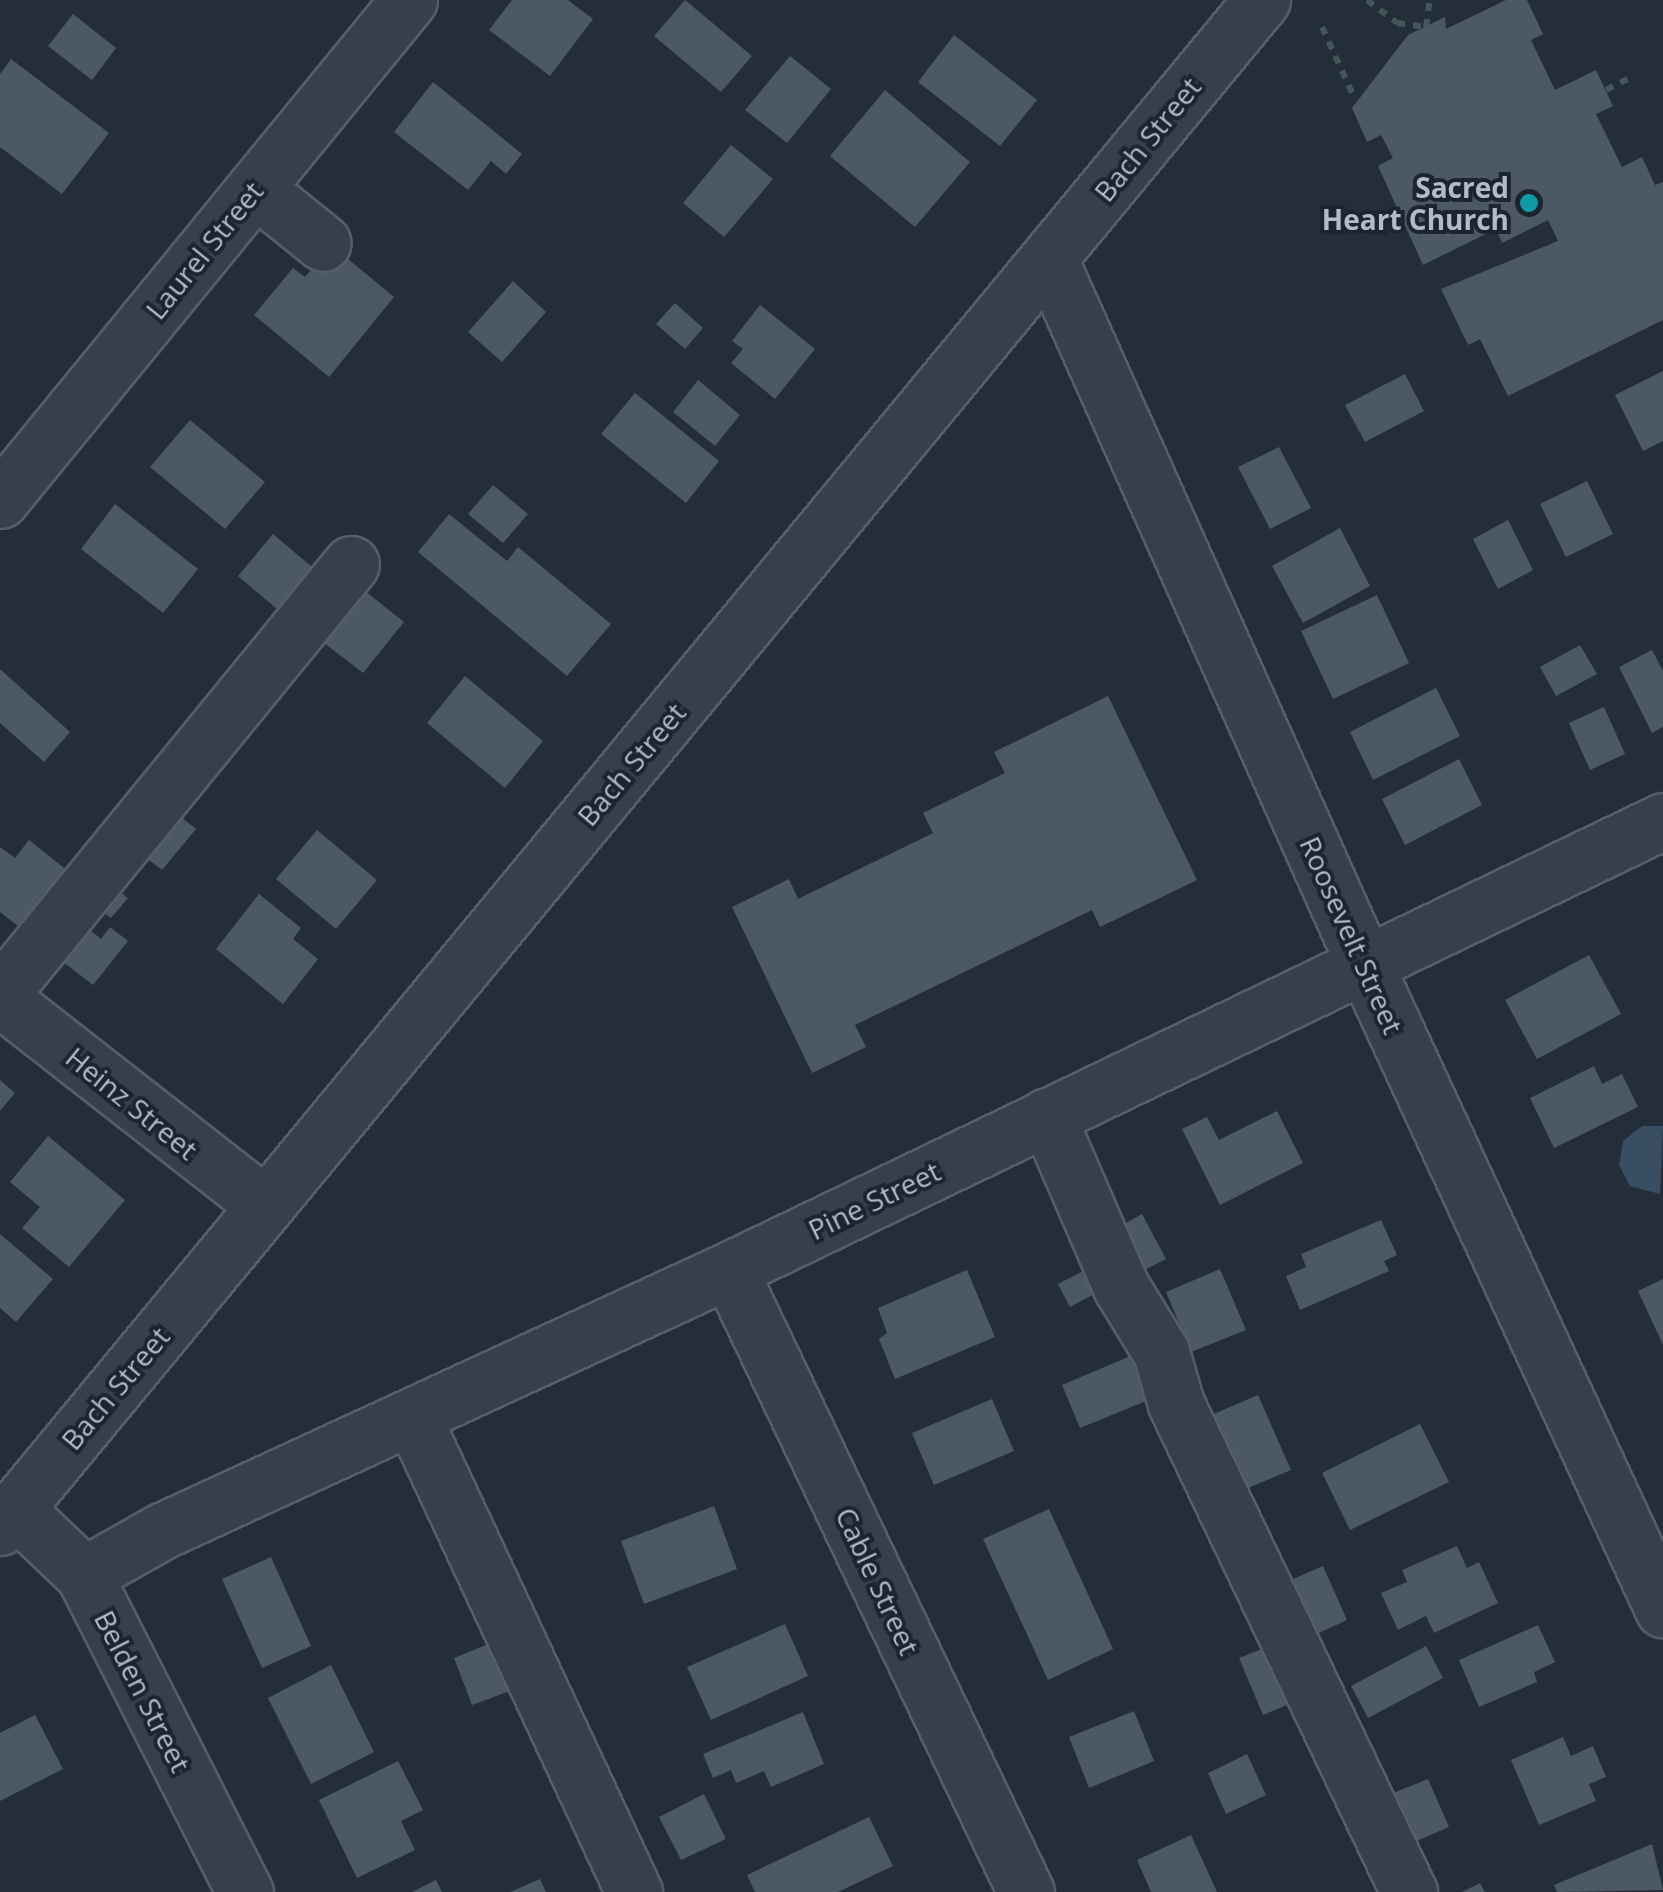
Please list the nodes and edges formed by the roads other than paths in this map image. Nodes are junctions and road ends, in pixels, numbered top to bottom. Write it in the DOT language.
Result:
graph roads {
  1 [pos="409,0"];
  2 [pos="1262,0"];
  3 [pos="255,188"];
  4 [pos="323,243"];
  5 [pos="1049,258"];
  6 [pos="0,500"];
  7 [pos="351,564"];
  8 [pos="1663,821"];
  9 [pos="1364,965"];
  10 [pos="0,996"];
  11 [pos="1047,1116"];
  12 [pos="265,1206"];
  13 [pos="730,1270"];
  14 [pos="414,1418"];
  15 [pos="7,1518"];
  16 [pos="84,1575"];
  17 [pos="1661,1598"];
  18 [pos="245,1892"];
  19 [pos="634,1892"];
  20 [pos="1026,1892"];
  21 [pos="1408,1892"];
  1 -- 3 [label="street, Laurel Street"];
  2 -- 5 [label="street, Bach Street"];
  3 -- 4 [label="street"];
  3 -- 6 [label="street, Laurel Street"];
  5 -- 9 [label="street, Roosevelt Street"];
  5 -- 12 [label="street, Bach Street"];
  7 -- 10 [label="street"];
  8 -- 9 [label="street, Pine Street"];
  9 -- 11 [label="street, Pine Street"];
  9 -- 17 [label="street, Roosevelt Street"];
  10 -- 12 [label="street, Heinz Street"];
  11 -- 13 [label="street, Pine Street"];
  11 -- 21 [label="street"];
  12 -- 15 [label="street, Bach Street"];
  13 -- 14 [label="street, Pine Street"];
  13 -- 20 [label="street, Cable Street"];
  14 -- 16 [label="street, Pine Street"];
  14 -- 19 [label="street"];
  15 -- 16 [label="street, Belden Street"];
  16 -- 18 [label="street, Belden Street"];
}
